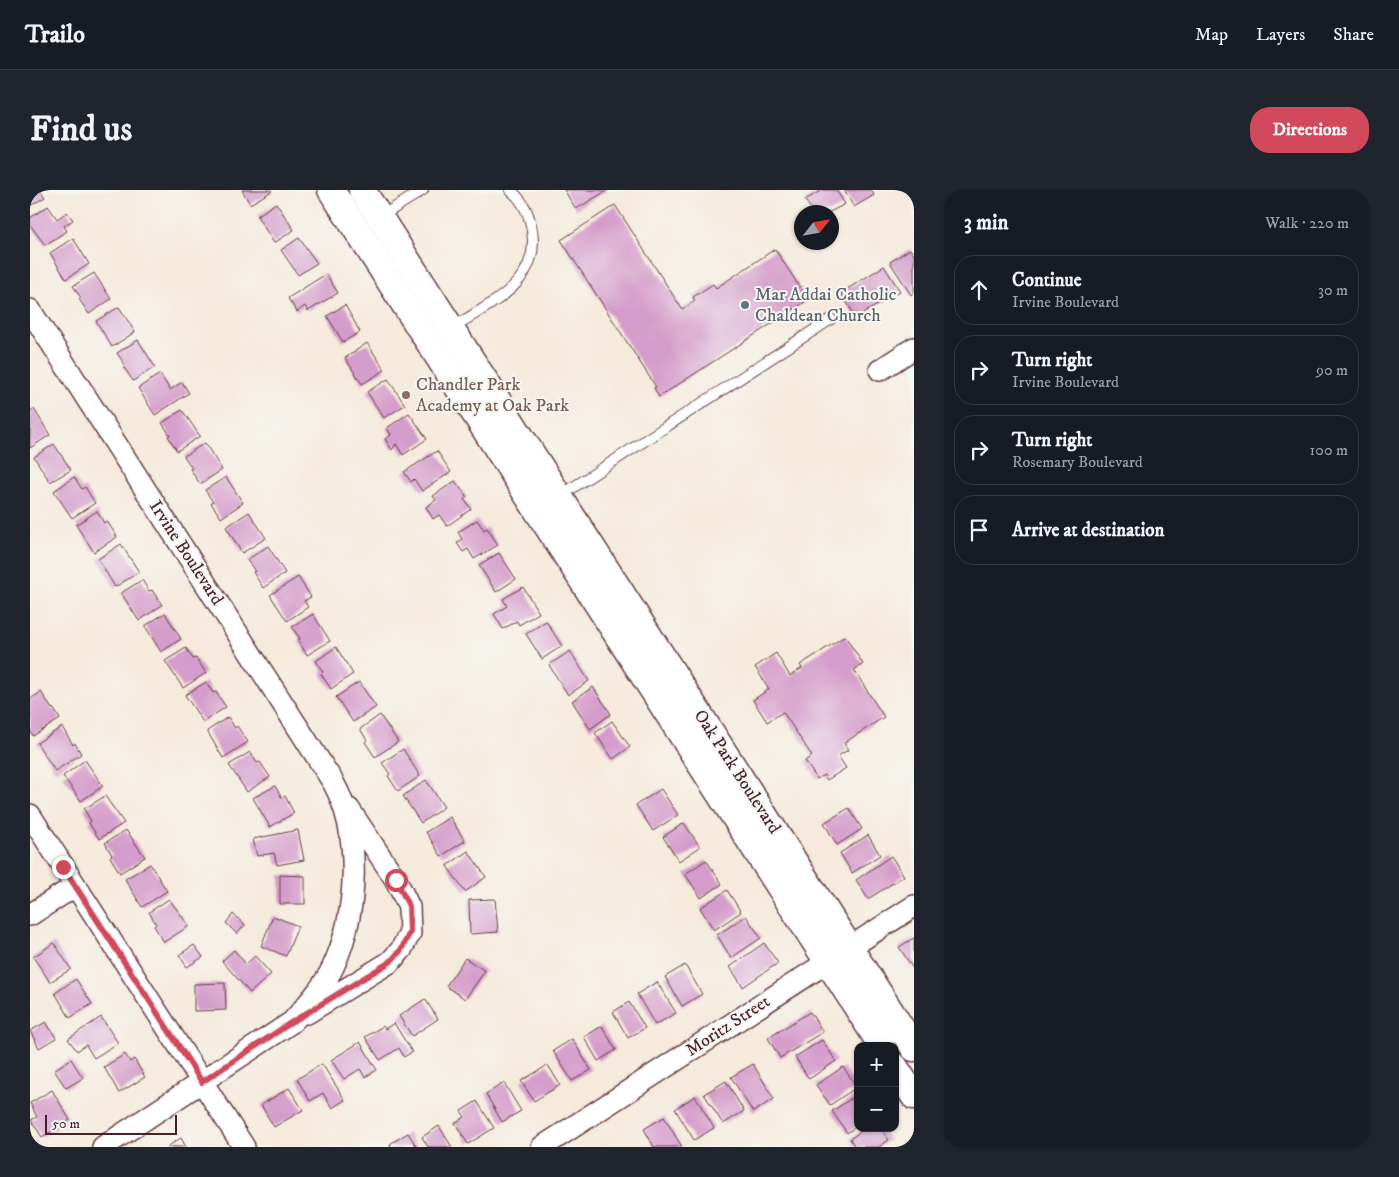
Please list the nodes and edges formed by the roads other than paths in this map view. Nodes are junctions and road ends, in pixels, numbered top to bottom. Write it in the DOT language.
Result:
graph roads {
  1 [pos="331,190"];
  2 [pos="362,190"];
  3 [pos="423,190"];
  4 [pos="510,190"];
  5 [pos="379,217"];
  6 [pos="358,232"];
  7 [pos="30,310"];
  8 [pos="831,319"];
  9 [pos="451,329"];
  10 [pos="429,343"];
  11 [pos="914,348"];
  12 [pos="880,370"];
  13 [pos="559,496"];
  14 [pos="538,511"];
  15 [pos="342,796"];
  16 [pos="30,815"];
  17 [pos="75,886"];
  18 [pos="914,906"];
  19 [pos="30,914"];
  20 [pos="850,948"];
  21 [pos="828,962"];
  22 [pos="292,1022"];
  23 [pos="879,1042"];
  24 [pos="914,1048"];
  25 [pos="899,1073"];
  26 [pos="202,1082"];
  27 [pos="914,1096"];
  28 [pos="103,1147"];
  29 [pos="244,1147"];
  30 [pos="542,1147"];
  1 -- 6 [label="street, Oak Park Boulevard"];
  2 -- 5 [label="street, Oak Park Boulevard"];
  3 -- 5 [label="lane"];
  4 -- 9 [label="lane"];
  5 -- 6 [label="street"];
  5 -- 9 [label="street, Oak Park Boulevard"];
  6 -- 10 [label="street, Oak Park Boulevard"];
  7 -- 15 [label="street, Irvine Boulevard"];
  8 -- 13 [label="lane"];
  9 -- 10 [label="street"];
  9 -- 13 [label="street, Oak Park Boulevard"];
  10 -- 14 [label="street, Oak Park Boulevard"];
  11 -- 12 [label="street"];
  13 -- 14 [label="street"];
  13 -- 20 [label="street, Oak Park Boulevard"];
  14 -- 21 [label="street, Oak Park Boulevard"];
  15 -- 22 [label="street, Irvine Boulevard"];
  15 -- 22 [label="street, Irvine Boulevard"];
  16 -- 17 [label="street"];
  17 -- 19 [label="street"];
  17 -- 26 [label="street"];
  18 -- 20 [label="street, Moritz Street"];
  20 -- 21 [label="street, Moritz Street"];
  20 -- 24 [label="street, Oak Park Boulevard"];
  21 -- 23 [label="street, Oak Park Boulevard"];
  21 -- 30 [label="street, Moritz Street"];
  22 -- 26 [label="street, Irvine Boulevard"];
  25 -- 27 [label="street"];
  26 -- 28 [label="street, Irvine Boulevard"];
  26 -- 29 [label="street"];
}
